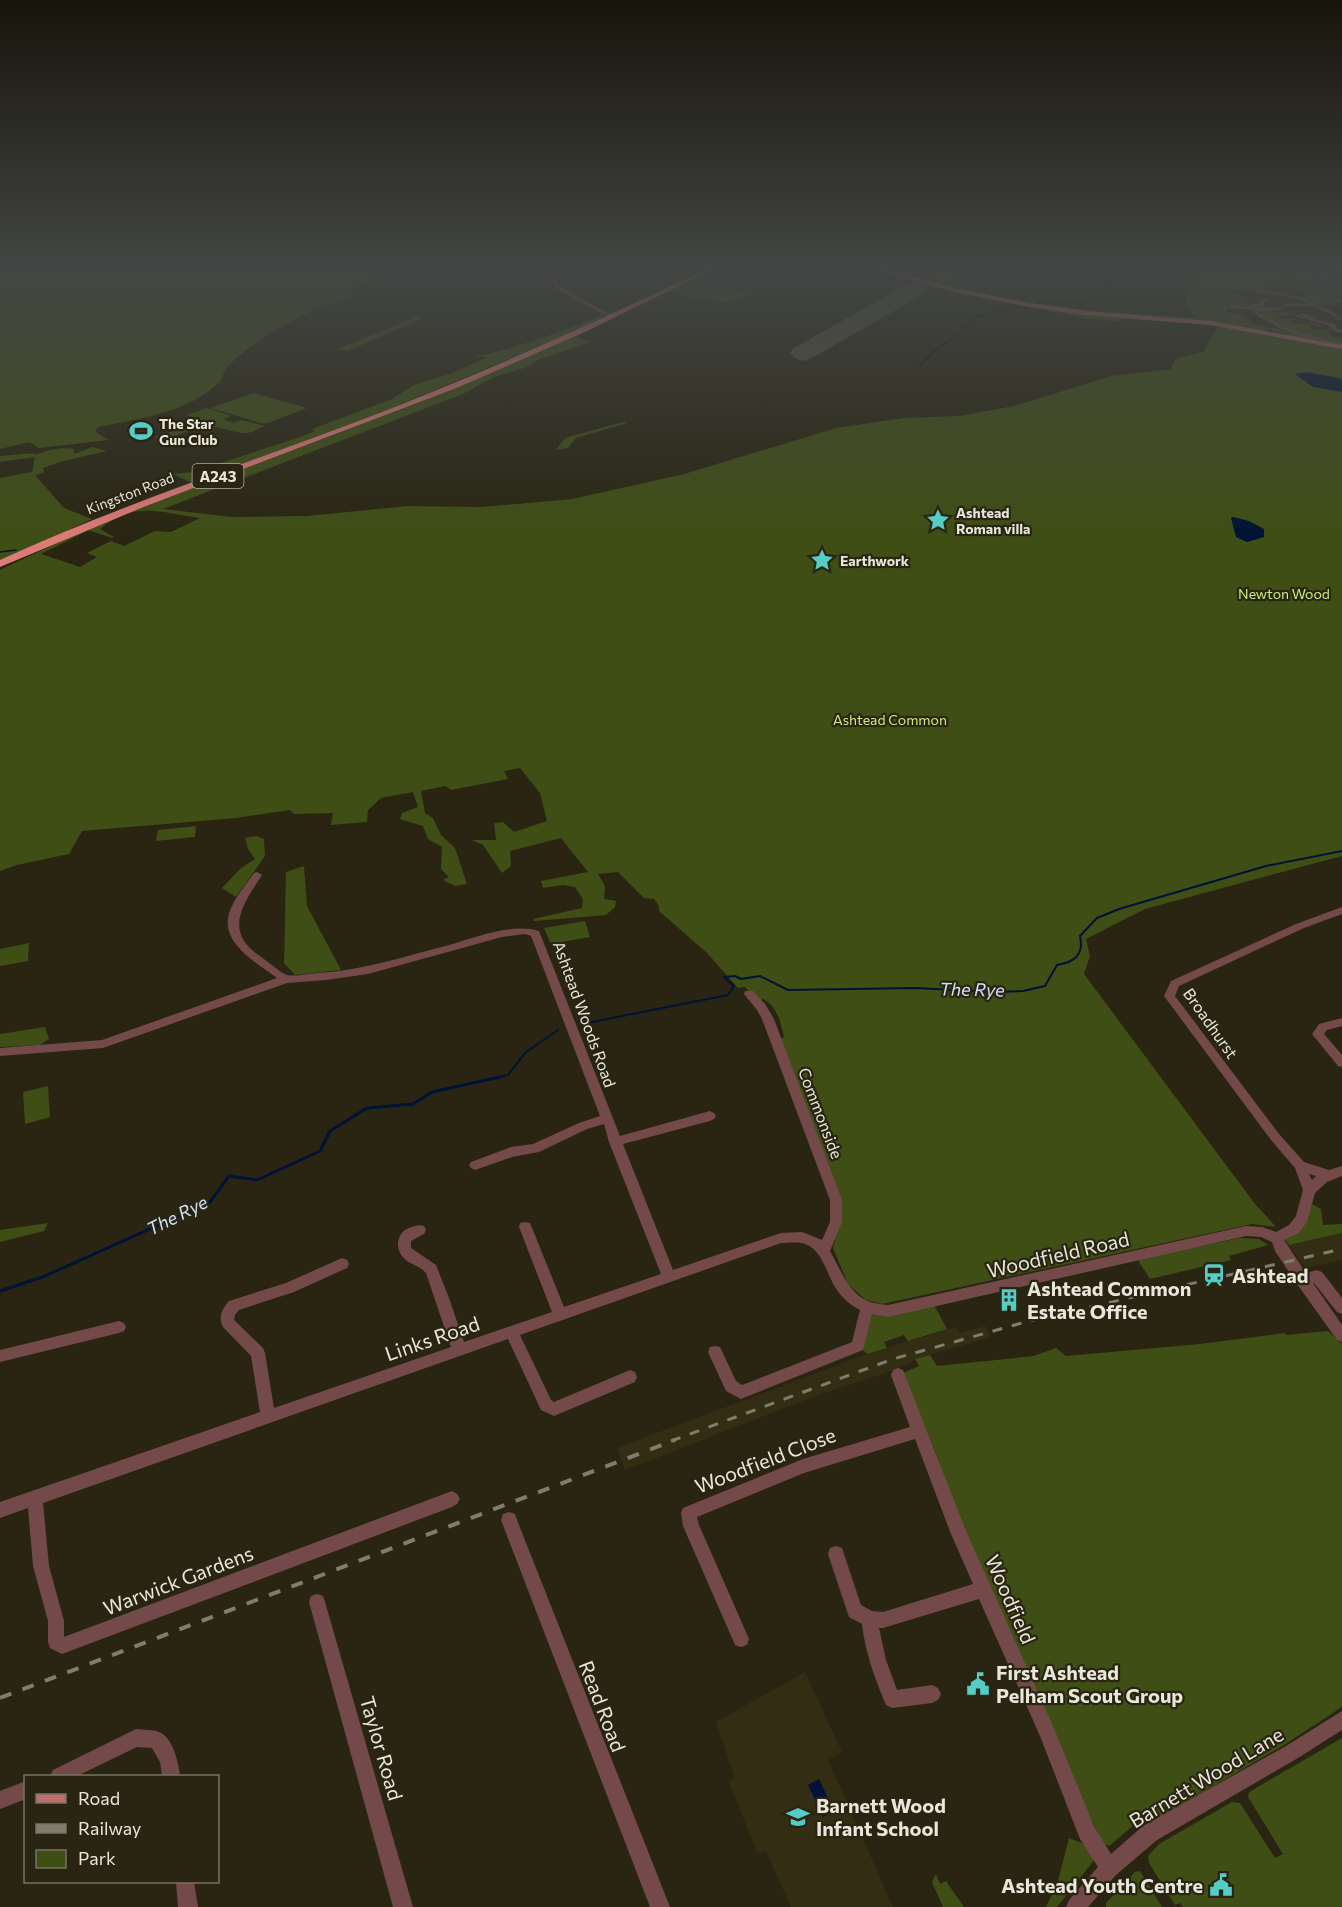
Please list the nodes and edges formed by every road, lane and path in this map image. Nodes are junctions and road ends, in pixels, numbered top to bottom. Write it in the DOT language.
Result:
graph roads {
  1 [pos="510,360"];
  2 [pos="0,564"];
  3 [pos="257,875"];
  4 [pos="1342,910"];
  5 [pos="286,979"];
  6 [pos="749,994"];
  7 [pos="1342,1022"];
  8 [pos="0,1052"];
  9 [pos="1342,1063"];
  10 [pos="710,1116"];
  11 [pos="606,1119"];
  12 [pos="615,1142"];
  13 [pos="475,1165"];
  14 [pos="1300,1166"];
  15 [pos="1342,1171"];
  16 [pos="1328,1175"];
  17 [pos="1309,1190"];
  18 [pos="525,1227"];
  19 [pos="419,1230"];
  20 [pos="1277,1238"];
  21 [pos="824,1250"];
  22 [pos="342,1264"];
  23 [pos="669,1277"];
  24 [pos="1302,1280"];
  25 [pos="867,1308"];
  26 [pos="1342,1308"];
  27 [pos="560,1314"];
  28 [pos="119,1328"];
  29 [pos="511,1331"];
  30 [pos="1342,1336"];
  31 [pos="459,1350"];
  32 [pos="715,1352"];
  33 [pos="0,1356"];
  34 [pos="898,1375"];
  35 [pos="630,1377"];
  36 [pos="268,1416"];
  37 [pos="920,1431"];
  38 [pos="35,1498"];
  39 [pos="452,1499"];
  40 [pos="0,1510"];
  41 [pos="509,1520"];
  42 [pos="836,1554"];
  43 [pos="984,1589"];
  44 [pos="317,1602"];
  45 [pos="870,1619"];
  46 [pos="741,1639"];
  47 [pos="932,1694"];
  48 [pos="1342,1720"];
  49 [pos="61,1775"];
  50 [pos="171,1775"];
  51 [pos="24,1791"];
  52 [pos="0,1800"];
  53 [pos="1109,1868"];
  54 [pos="185,1883"];
  55 [pos="188,1907"];
  56 [pos="403,1907"];
  57 [pos="660,1907"];
  58 [pos="1076,1907"];
  1 -- 2 [label="highway, Kingston Road / A243"];
  3 -- 5 [label="street"];
  4 -- 14 [label="street, Broadhurst"];
  5 -- 8 [label="street, Ashtead Woods Road"];
  5 -- 11 [label="street, Ashtead Woods Road"];
  6 -- 21 [label="street, Commonside"];
  7 -- 9 [label="street"];
  10 -- 12 [label="street"];
  11 -- 12 [label="street, Ashtead Woods Road"];
  11 -- 13 [label="street"];
  12 -- 23 [label="street, Ashtead Woods Road"];
  14 -- 16 [label="street"];
  14 -- 17 [label="street, Broadhurst"];
  15 -- 16 [label="street"];
  16 -- 17 [label="street"];
  17 -- 20 [label="street"];
  18 -- 27 [label="street"];
  19 -- 31 [label="street"];
  20 -- 24 [label="street"];
  20 -- 25 [label="street, Woodfield Road"];
  21 -- 23 [label="street, Links Road"];
  21 -- 25 [label="street, Woodfield Road"];
  22 -- 36 [label="street"];
  23 -- 27 [label="street, Links Road"];
  24 -- 26 [label="street"];
  24 -- 30 [label="street"];
  25 -- 32 [label="street"];
  27 -- 29 [label="street, Links Road"];
  28 -- 33 [label="street"];
  29 -- 31 [label="street, Links Road"];
  29 -- 35 [label="street"];
  31 -- 36 [label="street, Links Road"];
  34 -- 37 [label="street, Woodfield"];
  36 -- 38 [label="street, Links Road"];
  37 -- 43 [label="street, Woodfield"];
  37 -- 46 [label="street, Woodfield Close"];
  38 -- 39 [label="street, Warwick Gardens"];
  38 -- 40 [label="street, Links Road"];
  41 -- 57 [label="street, Read Road"];
  42 -- 45 [label="street"];
  43 -- 45 [label="street"];
  43 -- 53 [label="street, Woodfield"];
  44 -- 56 [label="street, Taylor Road"];
  45 -- 47 [label="street"];
  48 -- 53 [label="street, Barnett Wood Lane"];
  49 -- 50 [label="street"];
  51 -- 52 [label="street"];
  53 -- 58 [label="street, Barnett Wood Lane"];
  54 -- 55 [label="street"];
}
